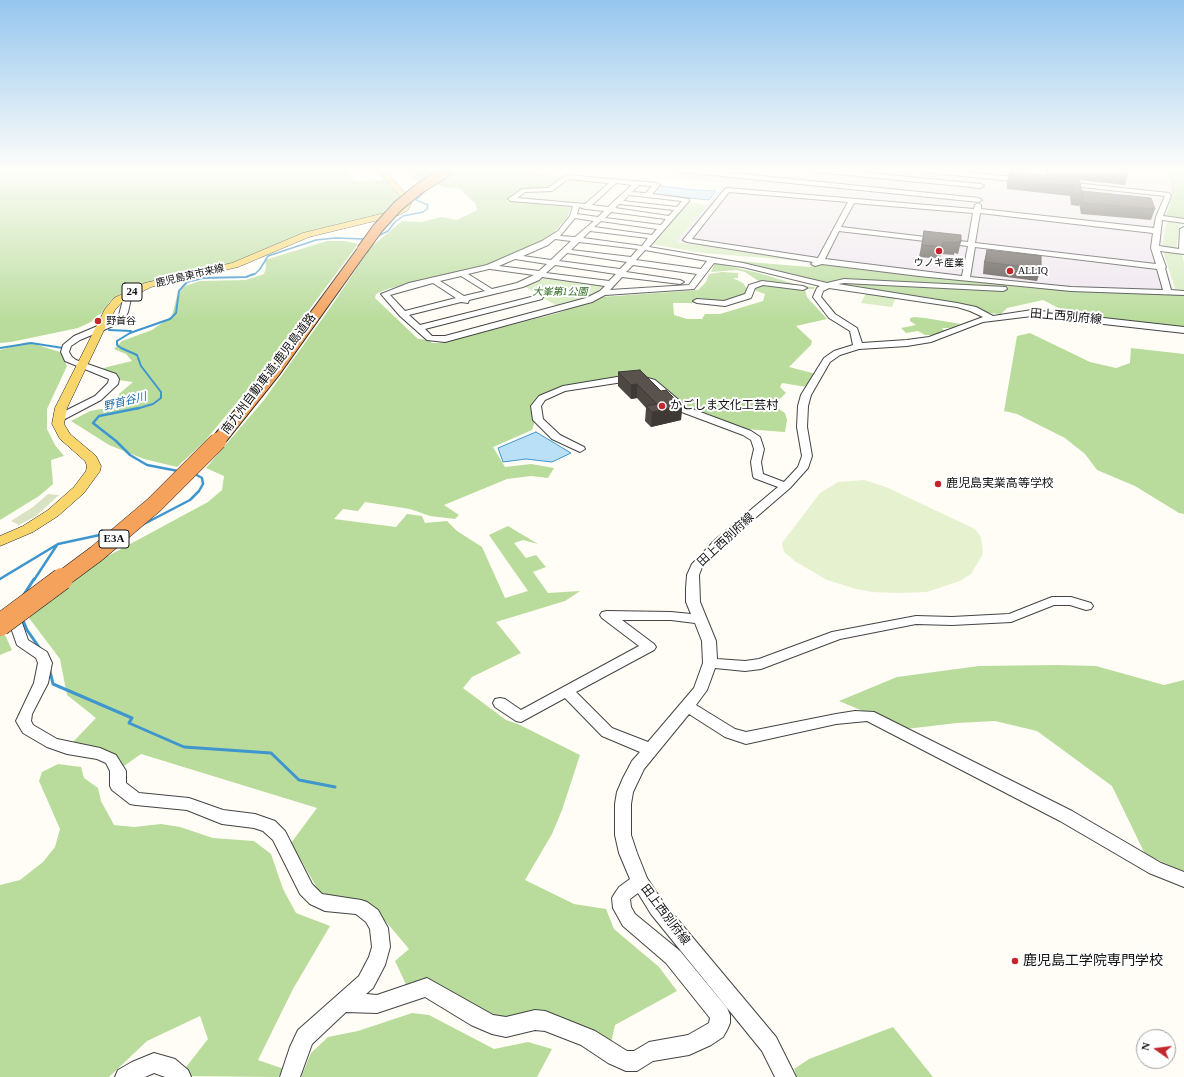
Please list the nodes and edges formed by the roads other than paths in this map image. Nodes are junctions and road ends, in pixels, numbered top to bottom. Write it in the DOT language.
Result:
graph roads {
  1 [pos="366,220"];
  2 [pos="385,220"];
  3 [pos="570,220"];
  4 [pos="599,220"];
  5 [pos="610,220"];
  6 [pos="669,220"];
  7 [pos="703,220"];
  8 [pos="842,220"];
  9 [pos="975,220"];
  10 [pos="1060,220"];
  11 [pos="1159,220"];
  12 [pos="662,227"];
  13 [pos="590,229"];
  14 [pos="837,229"];
  15 [pos="1184,229"];
  16 [pos="1158,230"];
  17 [pos="554,237"];
  18 [pos="654,237"];
  19 [pos="578,240"];
  20 [pos="1184,241"];
  21 [pos="971,245"];
  22 [pos="645,247"];
  23 [pos="1155,248"];
  24 [pos="565,251"];
  25 [pos="516,257"];
  26 [pos="712,260"];
  27 [pos="632,261"];
  28 [pos="820,261"];
  29 [pos="554,262"];
  30 [pos="489,267"];
  31 [pos="1162,267"];
  32 [pos="703,272"];
  33 [pos="621,273"];
  34 [pos="463,274"];
  35 [pos="541,274"];
  36 [pos="966,278"];
  37 [pos="652,279"];
  38 [pos="434,280"];
  39 [pos="1020,283"];
  40 [pos="611,284"];
  41 [pos="694,284"];
  42 [pos="520,285"];
  43 [pos="823,288"];
  44 [pos="643,290"];
  45 [pos="491,292"];
  46 [pos="1168,292"];
  47 [pos="603,293"];
  48 [pos="1184,293"];
  49 [pos="539,297"];
  50 [pos="462,299"];
  51 [pos="697,301"];
  52 [pos="558,309"];
  53 [pos="481,312"];
  54 [pos="403,314"];
  55 [pos="991,318"];
  56 [pos="499,325"];
  57 [pos="100,328"];
  58 [pos="418,328"];
  59 [pos="1184,330"];
  60 [pos="858,346"];
  61 [pos="82,365"];
  62 [pos="58,418"];
  63 [pos="580,449"];
  64 [pos="786,486"];
  65 [pos="0,541"];
  66 [pos="1086,606"];
  67 [pos="0,615"];
  68 [pos="699,619"];
  69 [pos="0,625"];
  70 [pos="710,663"];
  71 [pos="566,691"];
  72 [pos="500,704"];
  73 [pos="686,706"];
  74 [pos="651,750"];
  75 [pos="1184,880"];
  76 [pos="640,882"];
  77 [pos="342,1003"];
  78 [pos="125,1077"];
  79 [pos="181,1077"];
  80 [pos="290,1077"];
  81 [pos="786,1077"];
  1 -- 57 [label="main road, 鹿児島東市来線 / 24"];
  2 -- 69 [label="highway, 南九州自動車道;鹿児島道路 / E3A, bridge"];
  3 -- 17 [label="street"];
  4 -- 13 [label="street"];
  5 -- 12 [label="street"];
  6 -- 12 [label="street"];
  7 -- 28 [label="street"];
  8 -- 14 [label="street"];
  9 -- 21 [label="street"];
  10 -- 16 [label="street"];
  11 -- 16 [label="street"];
  12 -- 18 [label="street"];
  13 -- 18 [label="street"];
  13 -- 19 [label="street"];
  14 -- 21 [label="street"];
  14 -- 28 [label="street"];
  15 -- 20 [label="street"];
  16 -- 23 [label="street"];
  17 -- 19 [label="street"];
  17 -- 25 [label="street"];
  18 -- 22 [label="street"];
  19 -- 22 [label="street"];
  19 -- 24 [label="street"];
  20 -- 23 [label="street"];
  21 -- 31 [label="street"];
  21 -- 36 [label="street"];
  22 -- 26 [label="street"];
  22 -- 27 [label="street"];
  22 -- 28 [label="street"];
  23 -- 31 [label="street"];
  24 -- 27 [label="street"];
  24 -- 29 [label="street"];
  25 -- 29 [label="street"];
  25 -- 30 [label="street"];
  26 -- 32 [label="street"];
  26 -- 43 [label="street"];
  27 -- 32 [label="street"];
  27 -- 33 [label="street"];
  28 -- 36 [label="street"];
  29 -- 33 [label="street"];
  29 -- 35 [label="street"];
  30 -- 34 [label="street"];
  30 -- 35 [label="street"];
  30 -- 42 [label="street"];
  31 -- 46 [label="street"];
  32 -- 41 [label="street"];
  33 -- 37 [label="street"];
  33 -- 40 [label="street"];
  34 -- 38 [label="street"];
  34 -- 45 [label="street"];
  35 -- 40 [label="street"];
  35 -- 42 [label="street"];
  36 -- 39 [label="street"];
  37 -- 41 [label="street"];
  37 -- 44 [label="street"];
  38 -- 50 [label="street"];
  38 -- 54 [label="street"];
  39 -- 43 [label="street"];
  39 -- 46 [label="street"];
  40 -- 47 [label="street"];
  41 -- 44 [label="street"];
  42 -- 45 [label="street"];
  42 -- 49 [label="street"];
  43 -- 51 [label="street"];
  43 -- 55 [label="street"];
  43 -- 60 [label="street"];
  44 -- 47 [label="street"];
  45 -- 50 [label="street"];
  46 -- 48 [label="street"];
  47 -- 52 [label="street"];
  49 -- 52 [label="street"];
  49 -- 53 [label="street"];
  50 -- 53 [label="street"];
  50 -- 54 [label="street"];
  52 -- 56 [label="street"];
  53 -- 56 [label="street"];
  53 -- 58 [label="street"];
  54 -- 58 [label="street"];
  55 -- 59 [label="street, 田上西別府線"];
  55 -- 60 [label="street, 田上西別府線"];
  56 -- 58 [label="street"];
  57 -- 61 [label="main road, 鹿児島東市来線 / 24"];
  57 -- 61 [label="street"];
  60 -- 64 [label="street, 田上西別府線"];
  61 -- 62 [label="main road, 鹿児島東市来線 / 24"];
  61 -- 62 [label="street"];
  62 -- 65 [label="main road"];
  63 -- 64 [label="street"];
  64 -- 68 [label="street, 田上西別府線"];
  66 -- 70 [label="street"];
  67 -- 77 [label="street"];
  68 -- 70 [label="street, 田上西別府線"];
  68 -- 71 [label="street"];
  70 -- 73 [label="street, 田上西別府線"];
  71 -- 72 [label="street"];
  71 -- 74 [label="street"];
  73 -- 74 [label="street, 田上西別府線"];
  73 -- 75 [label="street"];
  74 -- 76 [label="street, 田上西別府線"];
  76 -- 77 [label="street"];
  76 -- 81 [label="street, 田上西別府線"];
  77 -- 80 [label="street"];
  78 -- 79 [label="street"];
}
